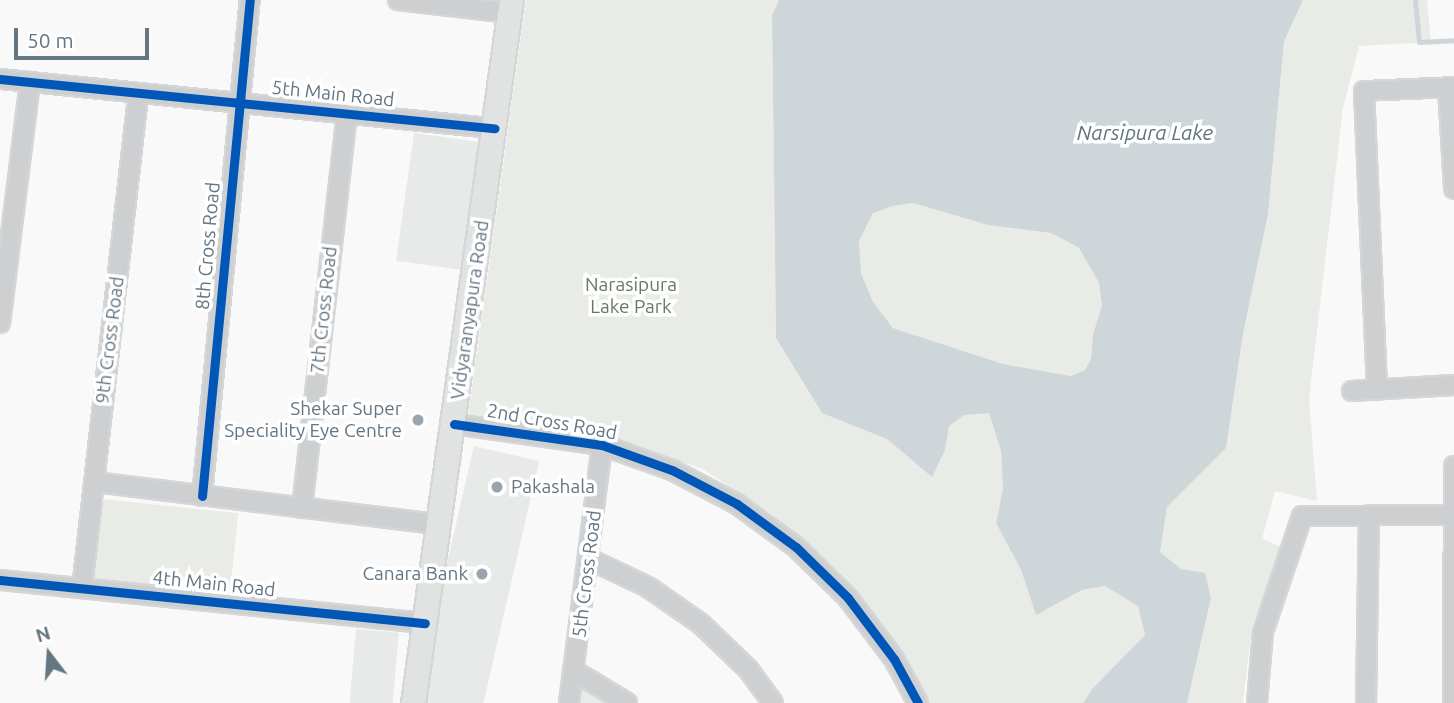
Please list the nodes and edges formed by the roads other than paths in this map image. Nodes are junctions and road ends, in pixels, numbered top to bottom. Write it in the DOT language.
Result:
graph roads {
  1 [pos="250,0"];
  2 [pos="398,0"];
  3 [pos="511,6"];
  4 [pos="0,79"];
  5 [pos="30,82"];
  6 [pos="1451,87"];
  7 [pos="138,93"];
  8 [pos="239,103"];
  9 [pos="346,113"];
  10 [pos="495,128"];
  11 [pos="1454,189"];
  12 [pos="0,323"];
  13 [pos="1454,385"];
  14 [pos="1377,389"];
  15 [pos="1352,391"];
  16 [pos="454,424"];
  17 [pos="602,445"];
  18 [pos="1454,466"];
  19 [pos="94,482"];
  20 [pos="202,496"];
  21 [pos="302,508"];
  22 [pos="1369,515"];
  23 [pos="1453,515"];
  24 [pos="437,524"];
  25 [pos="589,559"];
  26 [pos="0,580"];
  27 [pos="82,588"];
  28 [pos="425,623"];
  29 [pos="574,671"];
  30 [pos="413,703"];
  31 [pos="569,703"];
  32 [pos="628,703"];
  33 [pos="774,703"];
  34 [pos="918,703"];
  35 [pos="1257,703"];
  36 [pos="1366,703"];
  37 [pos="1453,703"];
  1 -- 8 [label="street, 8th Cross Road"];
  2 -- 3 [label="street"];
  3 -- 10 [label="main road, Vidyaranyapura Road"];
  4 -- 5 [label="street, 5th Main Road"];
  5 -- 7 [label="street, 5th Main Road"];
  5 -- 12 [label="street"];
  6 -- 11 [label="street"];
  6 -- 14 [label="street"];
  7 -- 8 [label="street, 5th Main Road"];
  7 -- 19 [label="street, 9th Cross Road"];
  8 -- 9 [label="street, 5th Main Road"];
  8 -- 20 [label="street, 8th Cross Road"];
  9 -- 10 [label="street, 5th Main Road"];
  9 -- 21 [label="street, 7th Cross Road"];
  10 -- 16 [label="main road, Vidyaranyapura Road"];
  13 -- 14 [label="street"];
  14 -- 15 [label="street"];
  16 -- 17 [label="street, 2nd Cross Road"];
  16 -- 24 [label="main road, Vidyaranyapura Road"];
  17 -- 25 [label="street, 5th Cross Road"];
  17 -- 34 [label="street, 2nd Cross Road"];
  18 -- 23 [label="street"];
  19 -- 20 [label="street"];
  19 -- 27 [label="street, 9th Cross Road"];
  20 -- 21 [label="street"];
  21 -- 24 [label="street"];
  22 -- 23 [label="street"];
  22 -- 35 [label="street"];
  22 -- 36 [label="street"];
  23 -- 37 [label="street"];
  24 -- 28 [label="main road, Vidyaranyapura Road"];
  25 -- 29 [label="street, 5th Cross Road"];
  25 -- 33 [label="street"];
  26 -- 27 [label="street, 4th Main Road"];
  27 -- 28 [label="street, 4th Main Road"];
  28 -- 30 [label="main road, Vidyaranyapura Road"];
  29 -- 31 [label="street, 5th Cross Road"];
  29 -- 32 [label="street"];
}
